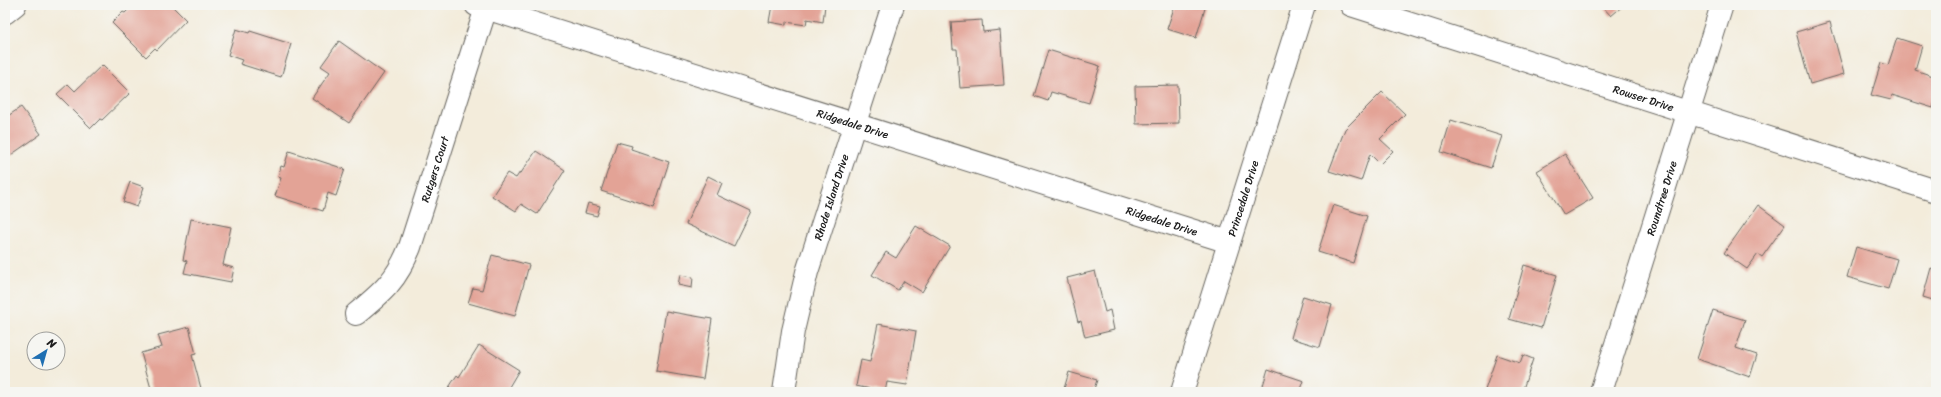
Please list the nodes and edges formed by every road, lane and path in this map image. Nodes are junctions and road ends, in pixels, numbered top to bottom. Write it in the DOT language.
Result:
graph roads {
  1 [pos="15,5"];
  2 [pos="893,5"];
  3 [pos="1304,5"];
  4 [pos="1351,5"];
  5 [pos="1722,5"];
  6 [pos="481,7"];
  7 [pos="5,13"];
  8 [pos="1688,112"];
  9 [pos="854,124"];
  10 [pos="1936,191"];
  11 [pos="1229,242"];
  12 [pos="356,314"];
  13 [pos="784,392"];
  14 [pos="1182,392"];
  15 [pos="1601,392"];
  1 -- 7 [label="street"];
  2 -- 9 [label="street, Rhode Island Drive"];
  3 -- 11 [label="street, Princedale Drive"];
  4 -- 8 [label="street, Rowser Drive"];
  5 -- 8 [label="street, Roundtree Drive"];
  6 -- 9 [label="street, Ridgedale Drive"];
  6 -- 12 [label="street, Rutgers Court"];
  8 -- 10 [label="street, Rowser Drive"];
  8 -- 15 [label="street, Roundtree Drive"];
  9 -- 11 [label="street, Ridgedale Drive"];
  9 -- 13 [label="street, Rhode Island Drive"];
  11 -- 14 [label="street, Princedale Drive"];
}
